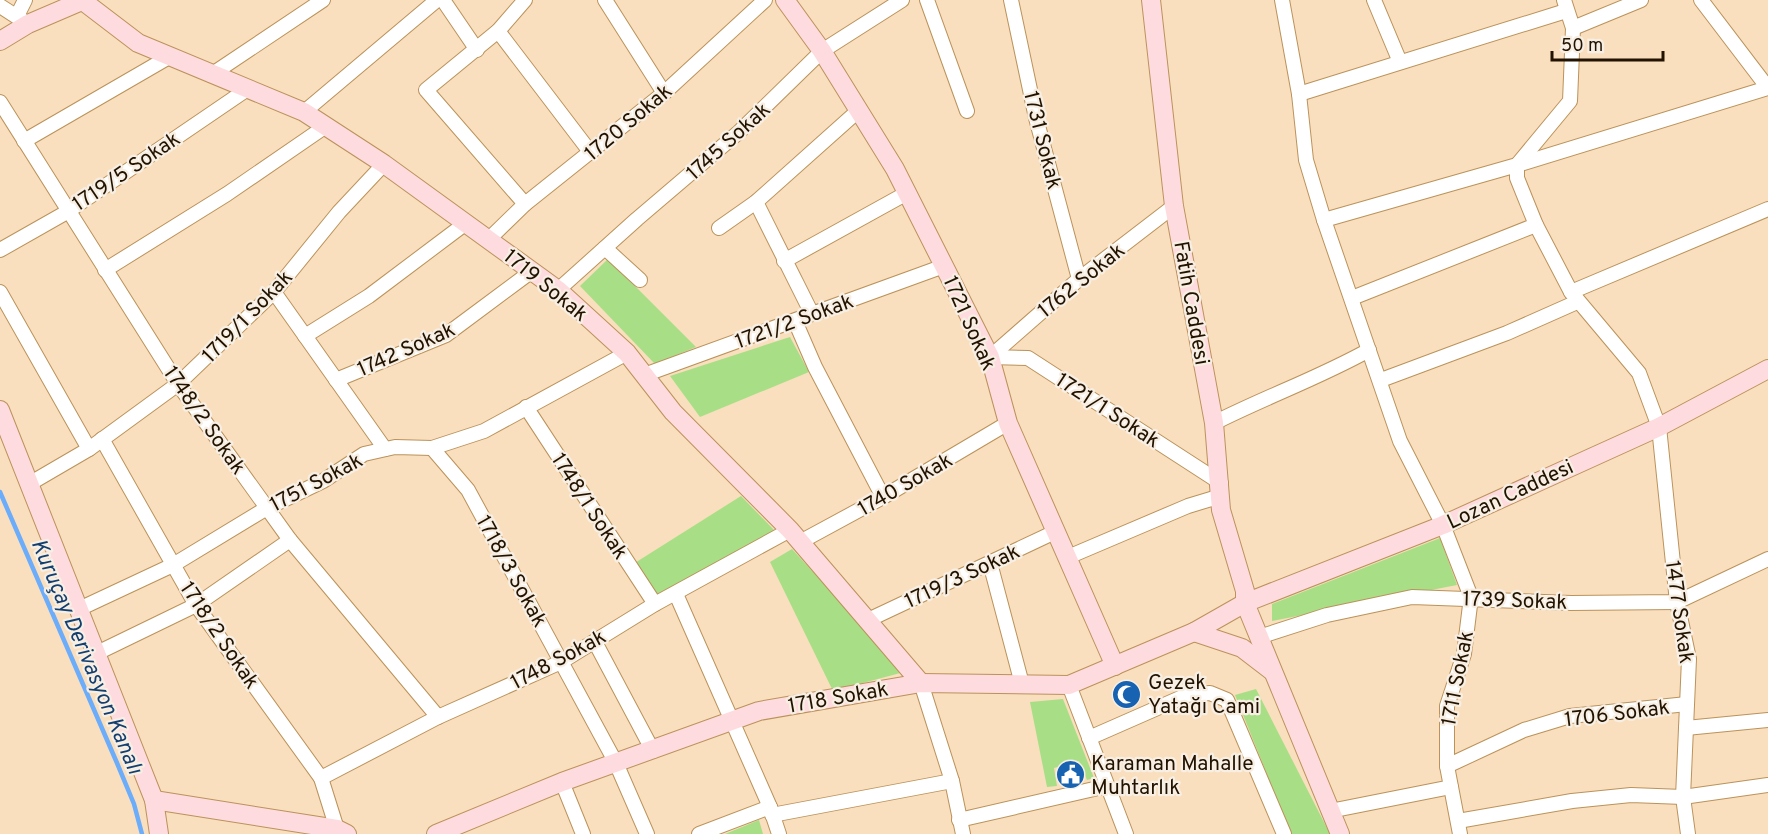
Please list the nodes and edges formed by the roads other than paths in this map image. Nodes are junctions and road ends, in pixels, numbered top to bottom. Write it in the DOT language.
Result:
graph roads {
  1 [pos="25,0"];
  2 [pos="83,0"];
  3 [pos="322,0"];
  4 [pos="437,0"];
  5 [pos="443,0"];
  6 [pos="525,0"];
  7 [pos="605,0"];
  8 [pos="765,0"];
  9 [pos="785,0"];
  10 [pos="902,0"];
  11 [pos="927,0"];
  12 [pos="1011,0"];
  13 [pos="1151,0"];
  14 [pos="1282,0"];
  15 [pos="1374,0"];
  16 [pos="1641,0"];
  17 [pos="1701,0"];
  18 [pos="1565,5"];
  19 [pos="0,6"];
  20 [pos="23,20"];
  21 [pos="1573,28"];
  22 [pos="498,32"];
  23 [pos="0,41"];
  24 [pos="477,50"];
  25 [pos="822,51"];
  26 [pos="169,57"];
  27 [pos="1400,62"];
  28 [pos="212,75"];
  29 [pos="249,88"];
  30 [pos="1768,88"];
  31 [pos="664,93"];
  32 [pos="1299,94"];
  33 [pos="0,102"];
  34 [pos="859,110"];
  35 [pos="967,111"];
  36 [pos="304,112"];
  37 [pos="326,126"];
  38 [pos="24,141"];
  39 [pos="591,153"];
  40 [pos="384,164"];
  41 [pos="1517,165"];
  42 [pos="907,193"];
  43 [pos="756,202"];
  44 [pos="525,204"];
  45 [pos="1174,206"];
  46 [pos="1768,209"];
  47 [pos="67,212"];
  48 [pos="1324,220"];
  49 [pos="466,223"];
  50 [pos="1536,225"];
  51 [pos="719,228"];
  52 [pos="488,240"];
  53 [pos="605,248"];
  54 [pos="0,250"];
  55 [pos="784,261"];
  56 [pos="944,266"];
  57 [pos="105,270"];
  58 [pos="532,271"];
  59 [pos="1079,279"];
  60 [pos="640,280"];
  61 [pos="558,290"];
  62 [pos="0,292"];
  63 [pos="274,292"];
  64 [pos="1574,297"];
  65 [pos="1352,298"];
  66 [pos="812,314"];
  67 [pos="795,321"];
  68 [pos="305,336"];
  69 [pos="1369,350"];
  70 [pos="627,353"];
  71 [pos="990,357"];
  72 [pos="1768,369"];
  73 [pos="644,375"];
  74 [pos="336,380"];
  75 [pos="1381,380"];
  76 [pos="178,384"];
  77 [pos="526,407"];
  78 [pos="0,410"];
  79 [pos="1008,423"];
  80 [pos="1214,423"];
  81 [pos="1659,427"];
  82 [pos="102,439"];
  83 [pos="89,448"];
  84 [pos="432,448"];
  85 [pos="385,449"];
  86 [pos="29,484"];
  87 [pos="1221,490"];
  88 [pos="883,497"];
  89 [pos="267,508"];
  90 [pos="1443,525"];
  91 [pos="1057,531"];
  92 [pos="795,536"];
  93 [pos="290,540"];
  94 [pos="1068,556"];
  95 [pos="1768,559"];
  96 [pos="990,563"];
  97 [pos="173,565"];
  98 [pos="676,594"];
  99 [pos="1471,597"];
  100 [pos="1677,602"];
  101 [pos="1245,603"];
  102 [pos="655,604"];
  103 [pos="196,605"];
  104 [pos="79,609"];
  105 [pos="868,620"];
  106 [pos="1194,632"];
  107 [pos="1259,637"];
  108 [pos="595,642"];
  109 [pos="95,654"];
  110 [pos="561,662"];
  111 [pos="1115,666"];
  112 [pos="1273,672"];
  113 [pos="921,683"];
  114 [pos="1022,684"];
  115 [pos="1069,685"];
  116 [pos="1687,704"];
  117 [pos="438,717"];
  118 [pos="733,720"];
  119 [pos="1768,720"];
  120 [pos="1686,728"];
  121 [pos="1089,738"];
  122 [pos="653,751"];
  123 [pos="616,763"];
  124 [pos="1447,766"];
  125 [pos="321,778"];
  126 [pos="951,781"];
  127 [pos="562,782"];
  128 [pos="1768,785"];
  129 [pos="1107,786"];
  130 [pos="1451,787"];
  131 [pos="1683,797"];
  132 [pos="153,800"];
  133 [pos="1330,810"];
  134 [pos="771,811"];
  135 [pos="959,819"];
  136 [pos="1459,828"];
  137 [pos="342,831"];
  138 [pos="159,834"];
  139 [pos="436,834"];
  140 [pos="583,834"];
  141 [pos="647,834"];
  142 [pos="699,834"];
  143 [pos="778,834"];
  144 [pos="963,834"];
  145 [pos="1126,834"];
  146 [pos="1284,834"];
  147 [pos="1340,834"];
  148 [pos="1688,834"];
  1 -- 20 [label="street"];
  2 -- 20 [label="main road"];
  2 -- 26 [label="main road, 1719 Sokak"];
  3 -- 28 [label="street"];
  4 -- 36 [label="street"];
  5 -- 24 [label="street"];
  6 -- 22 [label="street"];
  7 -- 31 [label="street"];
  8 -- 31 [label="street, 1720 Sokak"];
  9 -- 25 [label="main road, 1721 Sokak"];
  10 -- 25 [label="street, 1745 Sokak"];
  11 -- 35 [label="street"];
  12 -- 59 [label="street, 1731 Sokak"];
  13 -- 45 [label="main road, Fatih Caddesi"];
  14 -- 32 [label="street, 1711 Sokak"];
  15 -- 27 [label="street"];
  16 -- 21 [label="street"];
  17 -- 30 [label="street"];
  18 -- 21 [label="street"];
  18 -- 27 [label="street"];
  19 -- 20 [label="street"];
  20 -- 23 [label="main road"];
  21 -- 41 [label="street"];
  22 -- 24 [label="street"];
  22 -- 39 [label="street"];
  24 -- 44 [label="street"];
  25 -- 34 [label="main road, 1721 Sokak"];
  25 -- 53 [label="street, 1745 Sokak"];
  26 -- 28 [label="main road, 1719 Sokak"];
  26 -- 38 [label="street"];
  27 -- 32 [label="street"];
  28 -- 29 [label="main road, 1719 Sokak"];
  29 -- 36 [label="main road, 1719 Sokak"];
  29 -- 47 [label="street, 1719/5 Sokak"];
  30 -- 41 [label="street"];
  31 -- 39 [label="street, 1720 Sokak"];
  32 -- 48 [label="street, 1711 Sokak"];
  33 -- 38 [label="street, 1748/2 Sokak"];
  34 -- 42 [label="main road, 1721 Sokak"];
  34 -- 43 [label="street"];
  36 -- 37 [label="main road, 1719 Sokak"];
  37 -- 40 [label="main road, 1719 Sokak"];
  37 -- 57 [label="street"];
  38 -- 47 [label="street, 1748/2 Sokak"];
  39 -- 44 [label="street, 1720 Sokak"];
  40 -- 49 [label="main road, 1719 Sokak"];
  40 -- 63 [label="street, 1719/1 Sokak"];
  41 -- 48 [label="street"];
  41 -- 50 [label="street, 1477 Sokak"];
  42 -- 55 [label="street"];
  42 -- 56 [label="main road, 1721 Sokak"];
  43 -- 51 [label="street"];
  43 -- 55 [label="street"];
  44 -- 52 [label="street, 1720 Sokak"];
  45 -- 59 [label="street, 1762 Sokak"];
  45 -- 80 [label="main road, Fatih Caddesi"];
  46 -- 64 [label="street"];
  47 -- 54 [label="street, 1719/5 Sokak"];
  47 -- 57 [label="street, 1748/2 Sokak"];
  48 -- 65 [label="street, 1711 Sokak"];
  49 -- 52 [label="main road, 1719 Sokak"];
  49 -- 68 [label="street"];
  50 -- 64 [label="street, 1477 Sokak"];
  50 -- 65 [label="street"];
  52 -- 58 [label="main road, 1719 Sokak"];
  53 -- 60 [label="street"];
  53 -- 61 [label="street, 1745 Sokak"];
  55 -- 66 [label="street"];
  56 -- 66 [label="street, 1721/2 Sokak"];
  56 -- 71 [label="main road, 1721 Sokak"];
  57 -- 76 [label="street, 1748/2 Sokak"];
  58 -- 61 [label="main road, 1719 Sokak"];
  58 -- 74 [label="street, 1742 Sokak"];
  59 -- 71 [label="street, 1762 Sokak"];
  61 -- 70 [label="main road, 1719 Sokak"];
  62 -- 83 [label="street"];
  63 -- 68 [label="street"];
  63 -- 76 [label="street, 1719/1 Sokak"];
  64 -- 75 [label="street"];
  64 -- 81 [label="street, 1477 Sokak"];
  65 -- 69 [label="street, 1711 Sokak"];
  66 -- 67 [label="street, 1721/2 Sokak"];
  67 -- 73 [label="street, 1721/2 Sokak"];
  67 -- 88 [label="street"];
  68 -- 74 [label="street"];
  69 -- 75 [label="street, 1711 Sokak"];
  69 -- 80 [label="street"];
  70 -- 73 [label="main road, 1719 Sokak"];
  70 -- 77 [label="street, 1751 Sokak"];
  71 -- 79 [label="main road, 1721 Sokak"];
  71 -- 87 [label="street, 1721/1 Sokak"];
  72 -- 81 [label="main road, Lozan Caddesi"];
  73 -- 92 [label="main road, 1719 Sokak"];
  74 -- 85 [label="street"];
  75 -- 90 [label="street, 1711 Sokak"];
  76 -- 82 [label="street, 1719/1 Sokak"];
  76 -- 89 [label="street, 1748/2 Sokak"];
  77 -- 84 [label="street, 1751 Sokak"];
  77 -- 102 [label="street, 1748/1 Sokak"];
  78 -- 86 [label="main road"];
  79 -- 88 [label="street, 1740 Sokak"];
  79 -- 91 [label="main road, 1721 Sokak"];
  80 -- 87 [label="main road, Fatih Caddesi"];
  81 -- 90 [label="main road, Lozan Caddesi"];
  81 -- 100 [label="street, 1477 Sokak"];
  82 -- 83 [label="street, 1719/1 Sokak"];
  82 -- 97 [label="street, 1718/2 Sokak"];
  83 -- 86 [label="street, 1719/1 Sokak"];
  84 -- 85 [label="street, 1751 Sokak"];
  84 -- 110 [label="street, 1718/3 Sokak"];
  85 -- 89 [label="street, 1751 Sokak"];
  86 -- 104 [label="main road"];
  87 -- 94 [label="street"];
  87 -- 101 [label="main road, Fatih Caddesi"];
  88 -- 92 [label="street, 1740 Sokak"];
  89 -- 93 [label="street, 1748/2 Sokak"];
  89 -- 97 [label="street, 1751 Sokak"];
  90 -- 99 [label="street, 1711 Sokak"];
  90 -- 101 [label="main road, Lozan Caddesi"];
  91 -- 94 [label="main road, 1721 Sokak"];
  91 -- 96 [label="street, 1719/3 Sokak"];
  92 -- 98 [label="street, 1748 Sokak"];
  92 -- 105 [label="main road, 1719 Sokak"];
  93 -- 103 [label="street, 1751 Sokak"];
  93 -- 117 [label="street, 1748/2 Sokak"];
  94 -- 111 [label="main road, 1721 Sokak"];
  95 -- 100 [label="street, 1739 Sokak"];
  96 -- 105 [label="street, 1719/3 Sokak"];
  96 -- 114 [label="street"];
  97 -- 103 [label="street, 1718/2 Sokak"];
  97 -- 104 [label="street, 1751 Sokak"];
  98 -- 102 [label="street, 1748 Sokak"];
  98 -- 118 [label="street"];
  99 -- 100 [label="street, 1739 Sokak"];
  99 -- 107 [label="street, 1739 Sokak"];
  99 -- 124 [label="street, 1711 Sokak"];
  100 -- 116 [label="street, 1477 Sokak"];
  101 -- 106 [label="main road, 1718 Sokak"];
  101 -- 107 [label="main road, Fatih Caddesi"];
  102 -- 108 [label="street, 1748 Sokak"];
  103 -- 109 [label="street, 1751 Sokak"];
  103 -- 125 [label="street, 1718/2 Sokak"];
  104 -- 109 [label="main road"];
  105 -- 113 [label="main road, 1719 Sokak"];
  106 -- 111 [label="main road, 1718 Sokak"];
  106 -- 112 [label="main road"];
  107 -- 112 [label="main road, Fatih Caddesi"];
  108 -- 110 [label="street, 1748 Sokak"];
  108 -- 122 [label="street"];
  109 -- 132 [label="main road"];
  110 -- 117 [label="street, 1748 Sokak"];
  110 -- 123 [label="street, 1718/3 Sokak"];
  111 -- 115 [label="main road, 1718 Sokak"];
  112 -- 133 [label="main road, Fatih Caddesi"];
  113 -- 114 [label="main road, 1718 Sokak"];
  113 -- 118 [label="main road, 1718 Sokak"];
  113 -- 126 [label="street"];
  114 -- 115 [label="main road, 1718 Sokak"];
  115 -- 121 [label="street"];
  116 -- 120 [label="street, 1477 Sokak"];
  116 -- 124 [label="street, 1706 Sokak"];
  117 -- 125 [label="street, 1748 Sokak"];
  118 -- 122 [label="main road, 1718 Sokak"];
  118 -- 134 [label="street"];
  119 -- 120 [label="street"];
  120 -- 131 [label="street, 1477 Sokak"];
  121 -- 129 [label="street"];
  121 -- 146 [label="street"];
  122 -- 123 [label="main road, 1718 Sokak"];
  123 -- 127 [label="main road, 1718 Sokak"];
  123 -- 141 [label="street, 1718/3 Sokak"];
  124 -- 130 [label="street, 1711 Sokak"];
  125 -- 137 [label="street, 1718/2 Sokak"];
  126 -- 134 [label="street"];
  126 -- 135 [label="street"];
  127 -- 139 [label="main road, 1718 Sokak"];
  127 -- 140 [label="street"];
  128 -- 131 [label="street"];
  129 -- 135 [label="street"];
  129 -- 145 [label="street"];
  130 -- 133 [label="street"];
  130 -- 136 [label="street, 1711 Sokak"];
  131 -- 136 [label="street"];
  131 -- 148 [label="street, 1477 Sokak"];
  132 -- 137 [label="main road"];
  132 -- 138 [label="main road"];
  133 -- 147 [label="main road, Fatih Caddesi"];
  134 -- 142 [label="street"];
  134 -- 143 [label="street"];
  135 -- 144 [label="street"];
}
